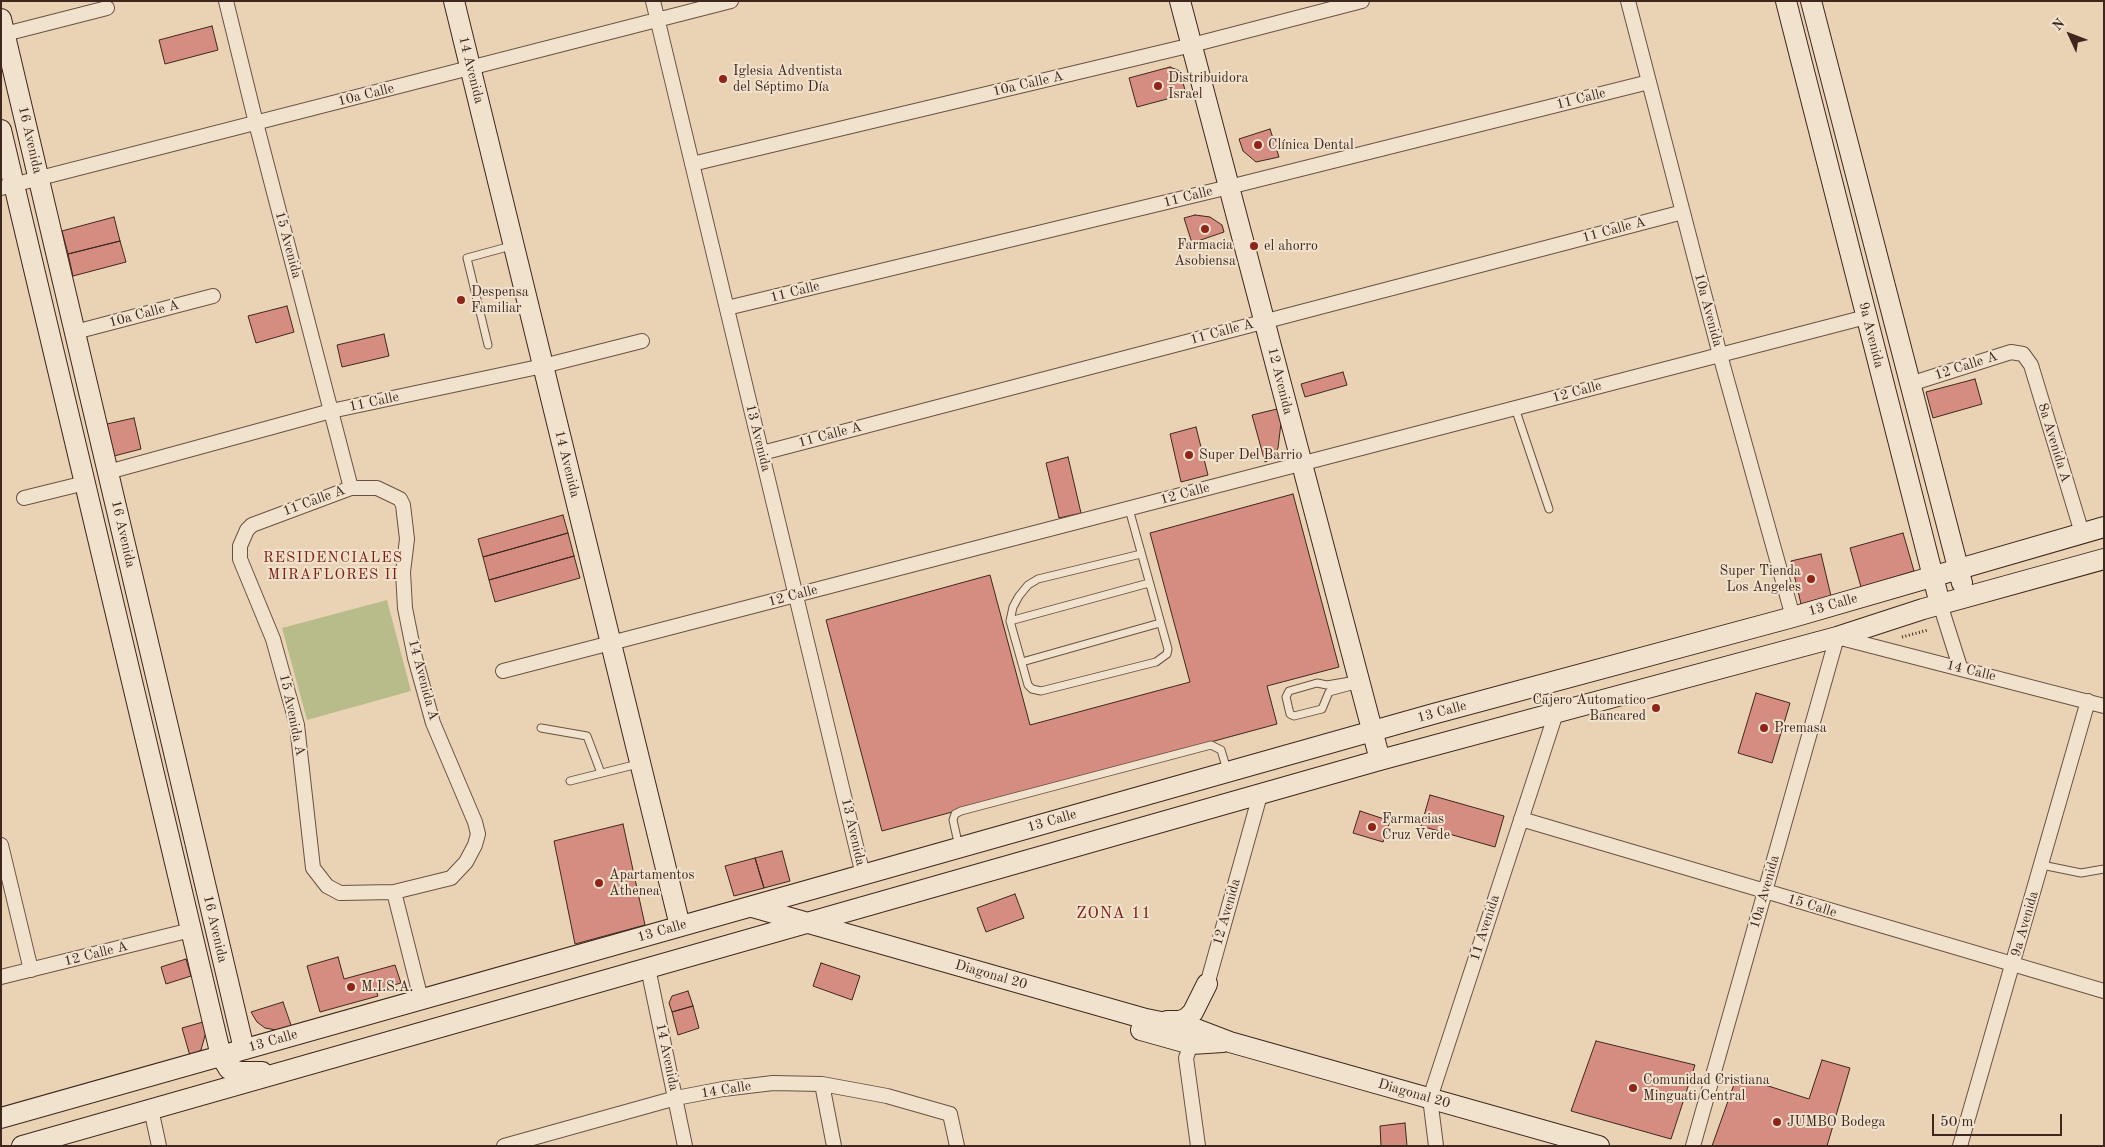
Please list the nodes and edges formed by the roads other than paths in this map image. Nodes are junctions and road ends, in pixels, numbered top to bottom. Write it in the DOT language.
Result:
graph roads {
  1 [pos="226,1"];
  2 [pos="454,1"];
  3 [pos="653,1"];
  4 [pos="731,1"];
  5 [pos="1180,1"];
  6 [pos="1362,1"];
  7 [pos="1628,1"];
  8 [pos="1786,1"];
  9 [pos="1811,1"];
  10 [pos="107,8"];
  11 [pos="658,20"];
  12 [pos="3,27"];
  13 [pos="1192,45"];
  14 [pos="470,68"];
  15 [pos="1649,82"];
  16 [pos="256,123"];
  17 [pos="1,130"];
  18 [pos="692,164"];
  19 [pos="39,179"];
  20 [pos="8,186"];
  21 [pos="1229,187"];
  22 [pos="1683,212"];
  23 [pos="514,245"];
  24 [pos="213,296"];
  25 [pos="727,308"];
  26 [pos="1866,317"];
  27 [pos="1264,321"];
  28 [pos="75,332"];
  29 [pos="642,341"];
  30 [pos="488,346"];
  31 [pos="2023,354"];
  32 [pos="1720,355"];
  33 [pos="543,366"];
  34 [pos="1910,384"];
  35 [pos="1515,408"];
  36 [pos="332,411"];
  37 [pos="762,453"];
  38 [pos="1302,464"];
  39 [pos="108,472"];
  40 [pos="85,483"];
  41 [pos="351,488"];
  42 [pos="24,498"];
  43 [pos="400,500"];
  44 [pos="1129,509"];
  45 [pos="1549,509"];
  46 [pos="2104,527"];
  47 [pos="2082,534"];
  48 [pos="240,546"];
  49 [pos="1141,554"];
  50 [pos="2104,559"];
  51 [pos="1958,570"];
  52 [pos="1933,576"];
  53 [pos="1149,583"];
  54 [pos="796,595"];
  55 [pos="1966,598"];
  56 [pos="1940,604"];
  57 [pos="1793,617"];
  58 [pos="1010,621"];
  59 [pos="1160,623"];
  60 [pos="1837,637"];
  61 [pos="611,643"];
  62 [pos="1022,662"];
  63 [pos="1960,667"];
  64 [pos="503,671"];
  65 [pos="1359,682"];
  66 [pos="2088,701"];
  67 [pos="2104,706"];
  68 [pos="1556,712"];
  69 [pos="541,728"];
  70 [pos="1372,731"];
  71 [pos="1380,760"];
  72 [pos="640,764"];
  73 [pos="601,772"];
  74 [pos="1228,772"];
  75 [pos="570,781"];
  76 [pos="1260,796"];
  77 [pos="1521,819"];
  78 [pos="1,845"];
  79 [pos="959,848"];
  80 [pos="2042,865"];
  81 [pos="2104,869"];
  82 [pos="864,875"];
  83 [pos="394,892"];
  84 [pos="1765,892"];
  85 [pos="752,907"];
  86 [pos="807,924"];
  87 [pos="680,926"];
  88 [pos="191,930"];
  89 [pos="786,930"];
  90 [pos="2012,966"];
  91 [pos="648,968"];
  92 [pos="30,970"];
  93 [pos="1,977"];
  94 [pos="1207,984"];
  95 [pos="2104,991"];
  96 [pos="421,999"];
  97 [pos="1146,1019"];
  98 [pos="1193,1036"];
  99 [pos="244,1050"];
  100 [pos="220,1056"];
  101 [pos="289,1070"];
  102 [pos="822,1084"];
  103 [pos="676,1098"];
  104 [pos="1430,1098"];
  105 [pos="1,1103"];
  106 [pos="151,1109"];
  107 [pos="25,1111"];
  108 [pos="1,1118"];
  109 [pos="552,1139"];
  110 [pos="1197,1145"];
  111 [pos="22,1146"];
  112 [pos="159,1146"];
  113 [pos="504,1146"];
  114 [pos="684,1146"];
  115 [pos="834,1146"];
  116 [pos="957,1146"];
  117 [pos="1436,1146"];
  118 [pos="1599,1146"];
  119 [pos="1693,1146"];
  120 [pos="1960,1146"];
  1 -- 16 [label="street, 15 Avenida"];
  2 -- 14 [label="main road, 14 Avenida"];
  3 -- 11 [label="street, 13 Avenida"];
  4 -- 11 [label="street, 10a Calle"];
  5 -- 13 [label="main road, 12 Avenida"];
  6 -- 13 [label="street, 10a Calle A"];
  7 -- 15 [label="street, 10a Avenida"];
  8 -- 26 [label="main road, 9a Avenida"];
  9 -- 34 [label="main road, 9a Avenida"];
  10 -- 12 [label="street"];
  11 -- 14 [label="street, 10a Calle"];
  11 -- 18 [label="street, 13 Avenida"];
  12 -- 19 [label="main road, 16 Avenida"];
  13 -- 18 [label="street, 10a Calle A"];
  13 -- 21 [label="main road, 12 Avenida"];
  14 -- 16 [label="street, 10a Calle"];
  14 -- 23 [label="main road, 14 Avenida"];
  15 -- 21 [label="street, 11 Calle"];
  15 -- 22 [label="street, 10a Avenida"];
  16 -- 19 [label="street, 10a Calle"];
  16 -- 36 [label="street, 15 Avenida"];
  17 -- 20 [label="main road, 16 Avenida"];
  18 -- 25 [label="street, 13 Avenida"];
  19 -- 20 [label="street, 10a Calle"];
  19 -- 28 [label="main road, 16 Avenida"];
  20 -- 40 [label="main road, 16 Avenida"];
  21 -- 25 [label="street, 11 Calle"];
  21 -- 27 [label="main road, 12 Avenida"];
  22 -- 27 [label="street, 11 Calle A"];
  22 -- 32 [label="street, 10a Avenida"];
  23 -- 30 [label="lane"];
  23 -- 33 [label="main road, 14 Avenida"];
  24 -- 28 [label="street, 10a Calle A"];
  25 -- 37 [label="street, 13 Avenida"];
  26 -- 32 [label="street, 12 Calle"];
  26 -- 52 [label="main road, 9a Avenida"];
  27 -- 37 [label="street, 11 Calle A"];
  27 -- 38 [label="main road, 12 Avenida"];
  28 -- 39 [label="main road, 16 Avenida"];
  29 -- 33 [label="street, 11 Calle"];
  31 -- 34 [label="street, 12 Calle A"];
  31 -- 47 [label="street, 8a Avenida A"];
  32 -- 35 [label="street, 12 Calle"];
  32 -- 57 [label="street, 10a Avenida"];
  33 -- 36 [label="street, 11 Calle"];
  33 -- 61 [label="main road, 14 Avenida"];
  34 -- 51 [label="main road, 9a Avenida"];
  35 -- 38 [label="street, 12 Calle"];
  35 -- 45 [label="lane"];
  36 -- 39 [label="street, 11 Calle"];
  36 -- 41 [label="street, 15 Avenida"];
  37 -- 54 [label="street, 13 Avenida"];
  38 -- 44 [label="street, 12 Calle"];
  38 -- 65 [label="main road, 12 Avenida"];
  39 -- 99 [label="main road, 16 Avenida"];
  40 -- 42 [label="street"];
  40 -- 88 [label="main road, 16 Avenida"];
  41 -- 43 [label="street, 11 Calle A"];
  41 -- 48 [label="street, 11 Calle A"];
  43 -- 83 [label="street, 14 Avenida A"];
  44 -- 49 [label="lane"];
  44 -- 54 [label="street, 12 Calle"];
  46 -- 47 [label="main road, 13 Calle"];
  47 -- 51 [label="main road, 13 Calle"];
  48 -- 83 [label="street, 15 Avenida A"];
  49 -- 53 [label="lane"];
  49 -- 58 [label="lane"];
  50 -- 55 [label="main road"];
  51 -- 52 [label="main road, 13 Calle"];
  51 -- 55 [label="main road, 9a Avenida"];
  52 -- 56 [label="main road, 9a Avenida"];
  52 -- 57 [label="main road, 13 Calle"];
  53 -- 58 [label="lane"];
  53 -- 59 [label="lane"];
  54 -- 61 [label="street, 12 Calle"];
  54 -- 82 [label="street, 13 Avenida"];
  55 -- 56 [label="main road"];
  56 -- 60 [label="main road"];
  56 -- 63 [label="street, 9a Avenida"];
  57 -- 70 [label="main road, 13 Calle"];
  58 -- 62 [label="lane"];
  59 -- 62 [label="lane"];
  59 -- 62 [label="lane"];
  60 -- 63 [label="street, 14 Calle"];
  60 -- 68 [label="main road"];
  60 -- 84 [label="street, 10a Avenida"];
  61 -- 64 [label="street, 12 Calle"];
  61 -- 72 [label="main road, 14 Avenida"];
  63 -- 66 [label="street, 14 Calle"];
  65 -- 65 [label="lane"];
  65 -- 70 [label="main road, 12 Avenida"];
  66 -- 67 [label="street, 14 Calle"];
  66 -- 80 [label="street, 9a Avenida"];
  68 -- 71 [label="main road"];
  68 -- 77 [label="street, 11 Avenida"];
  69 -- 73 [label="lane"];
  70 -- 71 [label="main road, 12 Avenida"];
  70 -- 74 [label="main road, 13 Calle"];
  71 -- 76 [label="main road"];
  72 -- 73 [label="lane"];
  72 -- 87 [label="main road, 14 Avenida"];
  73 -- 75 [label="lane"];
  74 -- 79 [label="main road, 13 Calle"];
  74 -- 79 [label="lane"];
  76 -- 86 [label="main road"];
  76 -- 94 [label="street, 12 Avenida"];
  77 -- 84 [label="street, 15 Calle"];
  77 -- 104 [label="street, 11 Avenida"];
  78 -- 92 [label="street"];
  79 -- 82 [label="main road, 13 Calle"];
  80 -- 81 [label="lane"];
  80 -- 90 [label="street, 9a Avenida"];
  82 -- 85 [label="main road, 13 Calle"];
  83 -- 96 [label="street"];
  84 -- 90 [label="street, 15 Calle"];
  84 -- 119 [label="street, 10a Avenida"];
  85 -- 86 [label="main road, Diagonal 20"];
  85 -- 87 [label="main road, 13 Calle"];
  86 -- 89 [label="main road"];
  86 -- 97 [label="main road, Diagonal 20"];
  87 -- 96 [label="main road, 13 Calle"];
  88 -- 92 [label="street, 12 Calle A"];
  88 -- 100 [label="main road, 16 Avenida"];
  89 -- 91 [label="main road"];
  89 -- 98 [label="main road, Diagonal 20"];
  90 -- 95 [label="street, 15 Calle"];
  90 -- 120 [label="street, 9a Avenida"];
  91 -- 101 [label="main road"];
  91 -- 103 [label="street, 14 Avenida"];
  92 -- 93 [label="street, 12 Calle A"];
  94 -- 97 [label="main road"];
  94 -- 98 [label="street, 12 Avenida"];
  96 -- 99 [label="main road, 13 Calle"];
  97 -- 98 [label="main road, Diagonal 20"];
  98 -- 104 [label="main road, Diagonal 20"];
  98 -- 110 [label="street, 12 Avenida"];
  99 -- 100 [label="main road, 13 Calle"];
  100 -- 101 [label="main road"];
  100 -- 107 [label="main road, 13 Calle"];
  101 -- 106 [label="main road"];
  102 -- 103 [label="street, 14 Calle"];
  102 -- 115 [label="street"];
  102 -- 116 [label="street, 14 Calle"];
  103 -- 109 [label="street, 14 Calle"];
  103 -- 114 [label="street, 14 Avenida"];
  104 -- 117 [label="street, 11 Avenida"];
  104 -- 118 [label="main road, Diagonal 20"];
  105 -- 107 [label="main road"];
  106 -- 111 [label="main road"];
  106 -- 112 [label="street"];
  107 -- 108 [label="main road, 13 Calle"];
  109 -- 113 [label="street, 14 Calle"];
}
